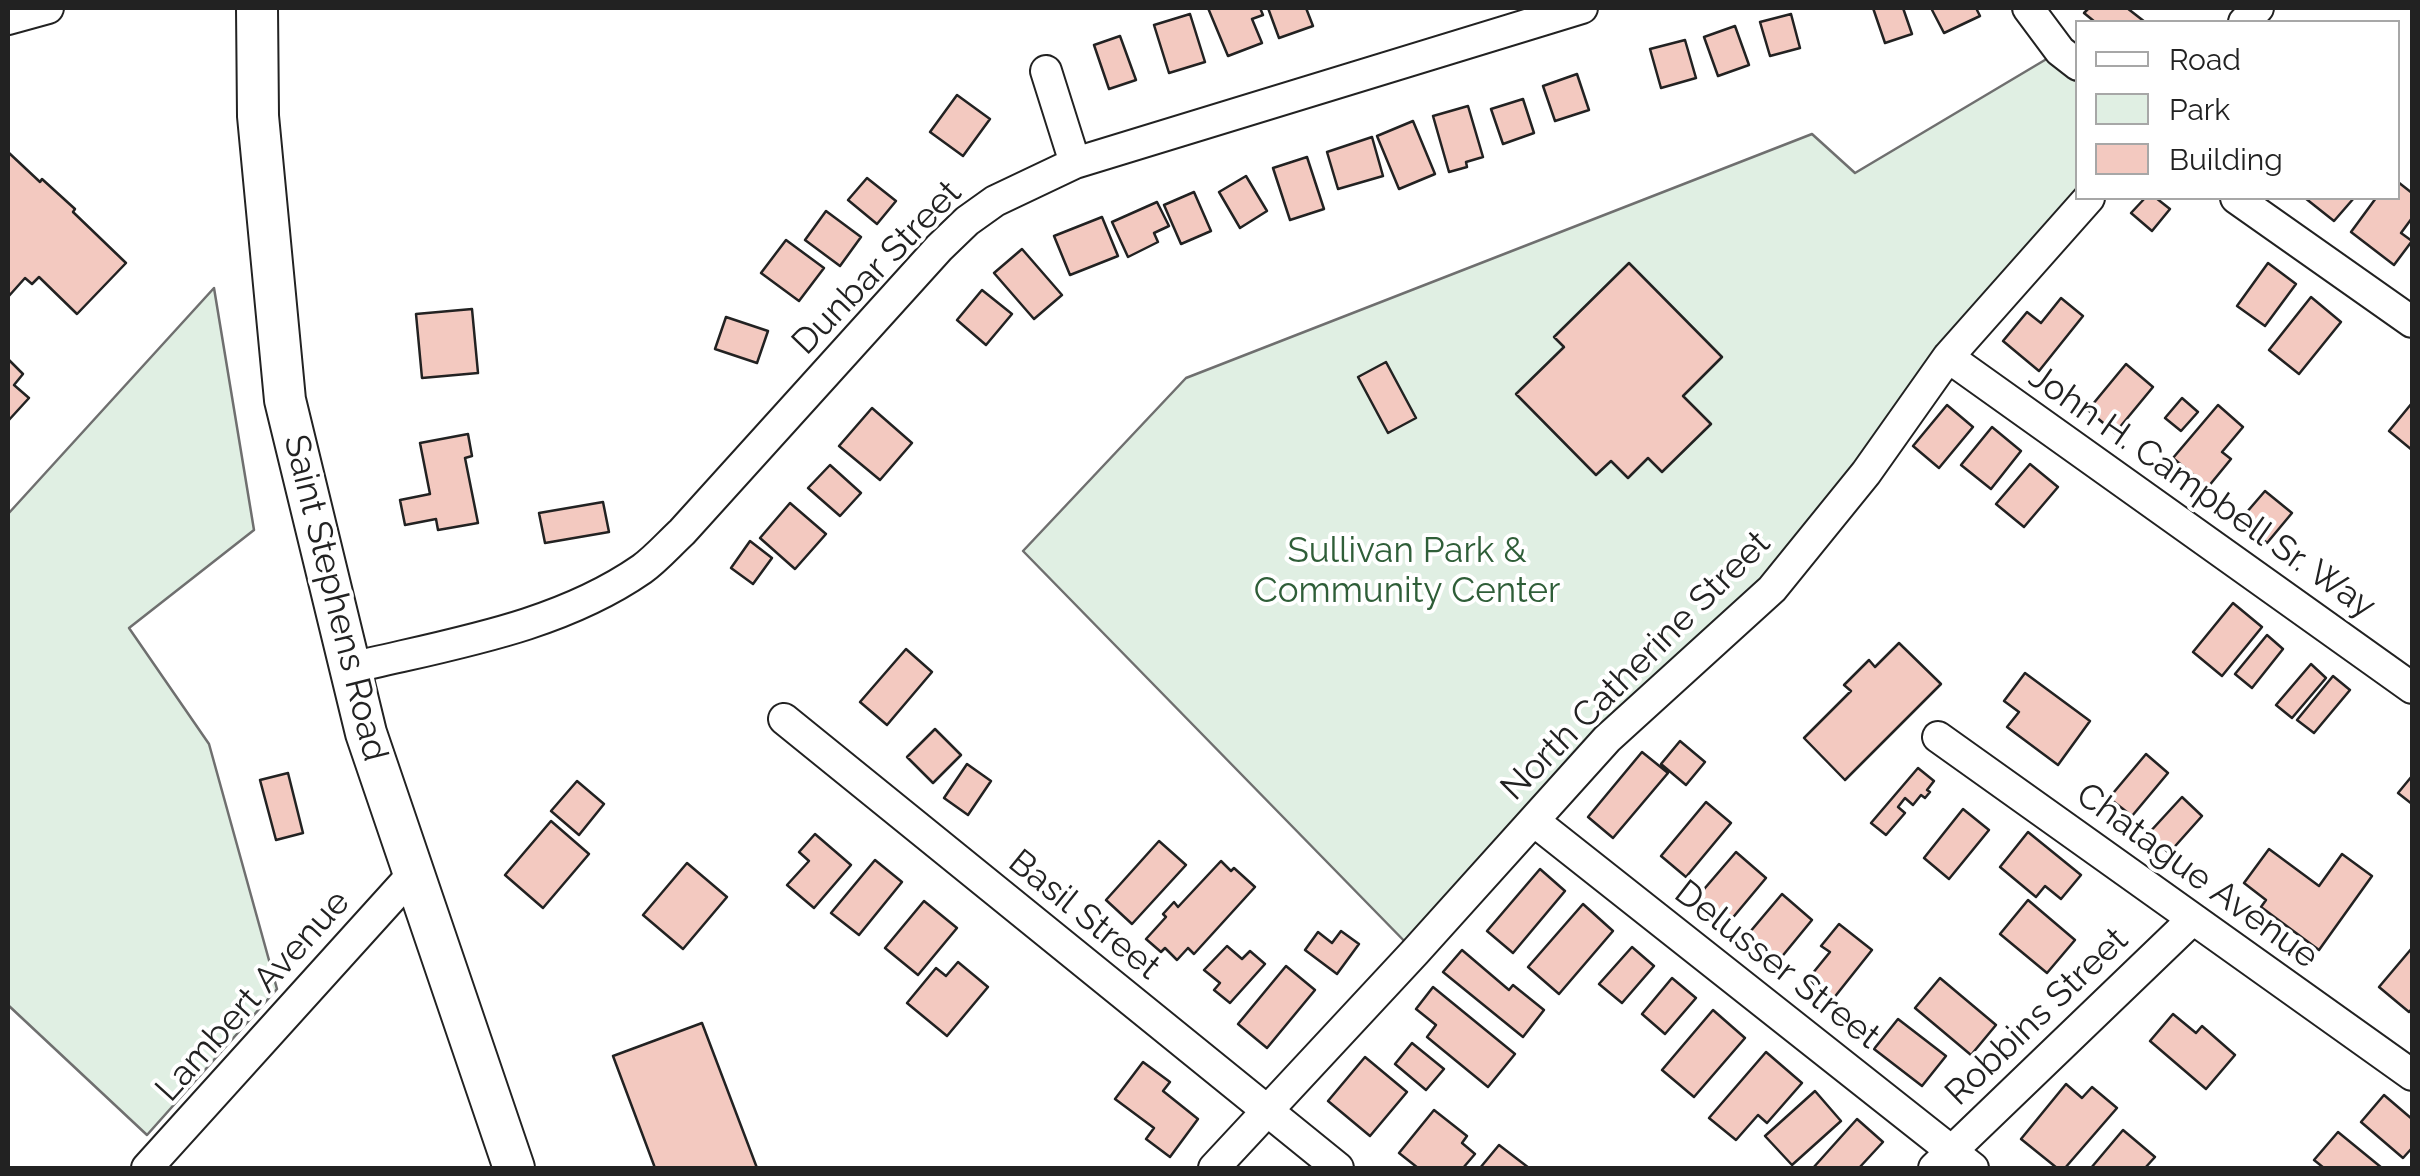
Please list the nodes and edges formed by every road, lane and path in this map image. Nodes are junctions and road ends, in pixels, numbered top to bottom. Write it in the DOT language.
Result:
graph roads {
  1 [pos="48,8"];
  2 [pos="257,8"];
  3 [pos="1582,8"];
  4 [pos="2028,8"];
  5 [pos="8,19"];
  6 [pos="2075,63"];
  7 [pos="1046,71"];
  8 [pos="1075,163"];
  9 [pos="2086,200"];
  10 [pos="2239,200"];
  11 [pos="2412,322"];
  12 [pos="1948,357"];
  13 [pos="351,668"];
  14 [pos="2412,688"];
  15 [pos="784,719"];
  16 [pos="1938,737"];
  17 [pos="1534,821"];
  18 [pos="413,874"];
  19 [pos="2193,920"];
  20 [pos="2412,1075"];
  21 [pos="1266,1112"];
  22 [pos="1953,1163"];
  23 [pos="148,1168"];
  24 [pos="514,1168"];
  25 [pos="1214,1168"];
  26 [pos="1338,1168"];
  1 -- 5 [label="street"];
  2 -- 13 [label="main road, Saint Stephens Road"];
  3 -- 8 [label="street, Dunbar Street"];
  4 -- 6 [label="street"];
  7 -- 8 [label="street"];
  8 -- 13 [label="street, Dunbar Street"];
  9 -- 12 [label="street, North Catherine Street"];
  10 -- 11 [label="street"];
  12 -- 14 [label="street, John H. Campbell Sr. Way"];
  12 -- 17 [label="street, North Catherine Street"];
  13 -- 18 [label="main road, Saint Stephens Road"];
  15 -- 21 [label="street, Basil Street"];
  16 -- 19 [label="street, Chatague Avenue"];
  17 -- 21 [label="street, North Catherine Street"];
  17 -- 22 [label="street, Delusser Street"];
  18 -- 23 [label="street, Lambert Avenue"];
  18 -- 24 [label="main road, Saint Stephens Road"];
  19 -- 20 [label="street, Chatague Avenue"];
  19 -- 22 [label="street, Robbins Street"];
  21 -- 25 [label="street, North Catherine Street"];
  21 -- 26 [label="street, Basil Street"];
}
